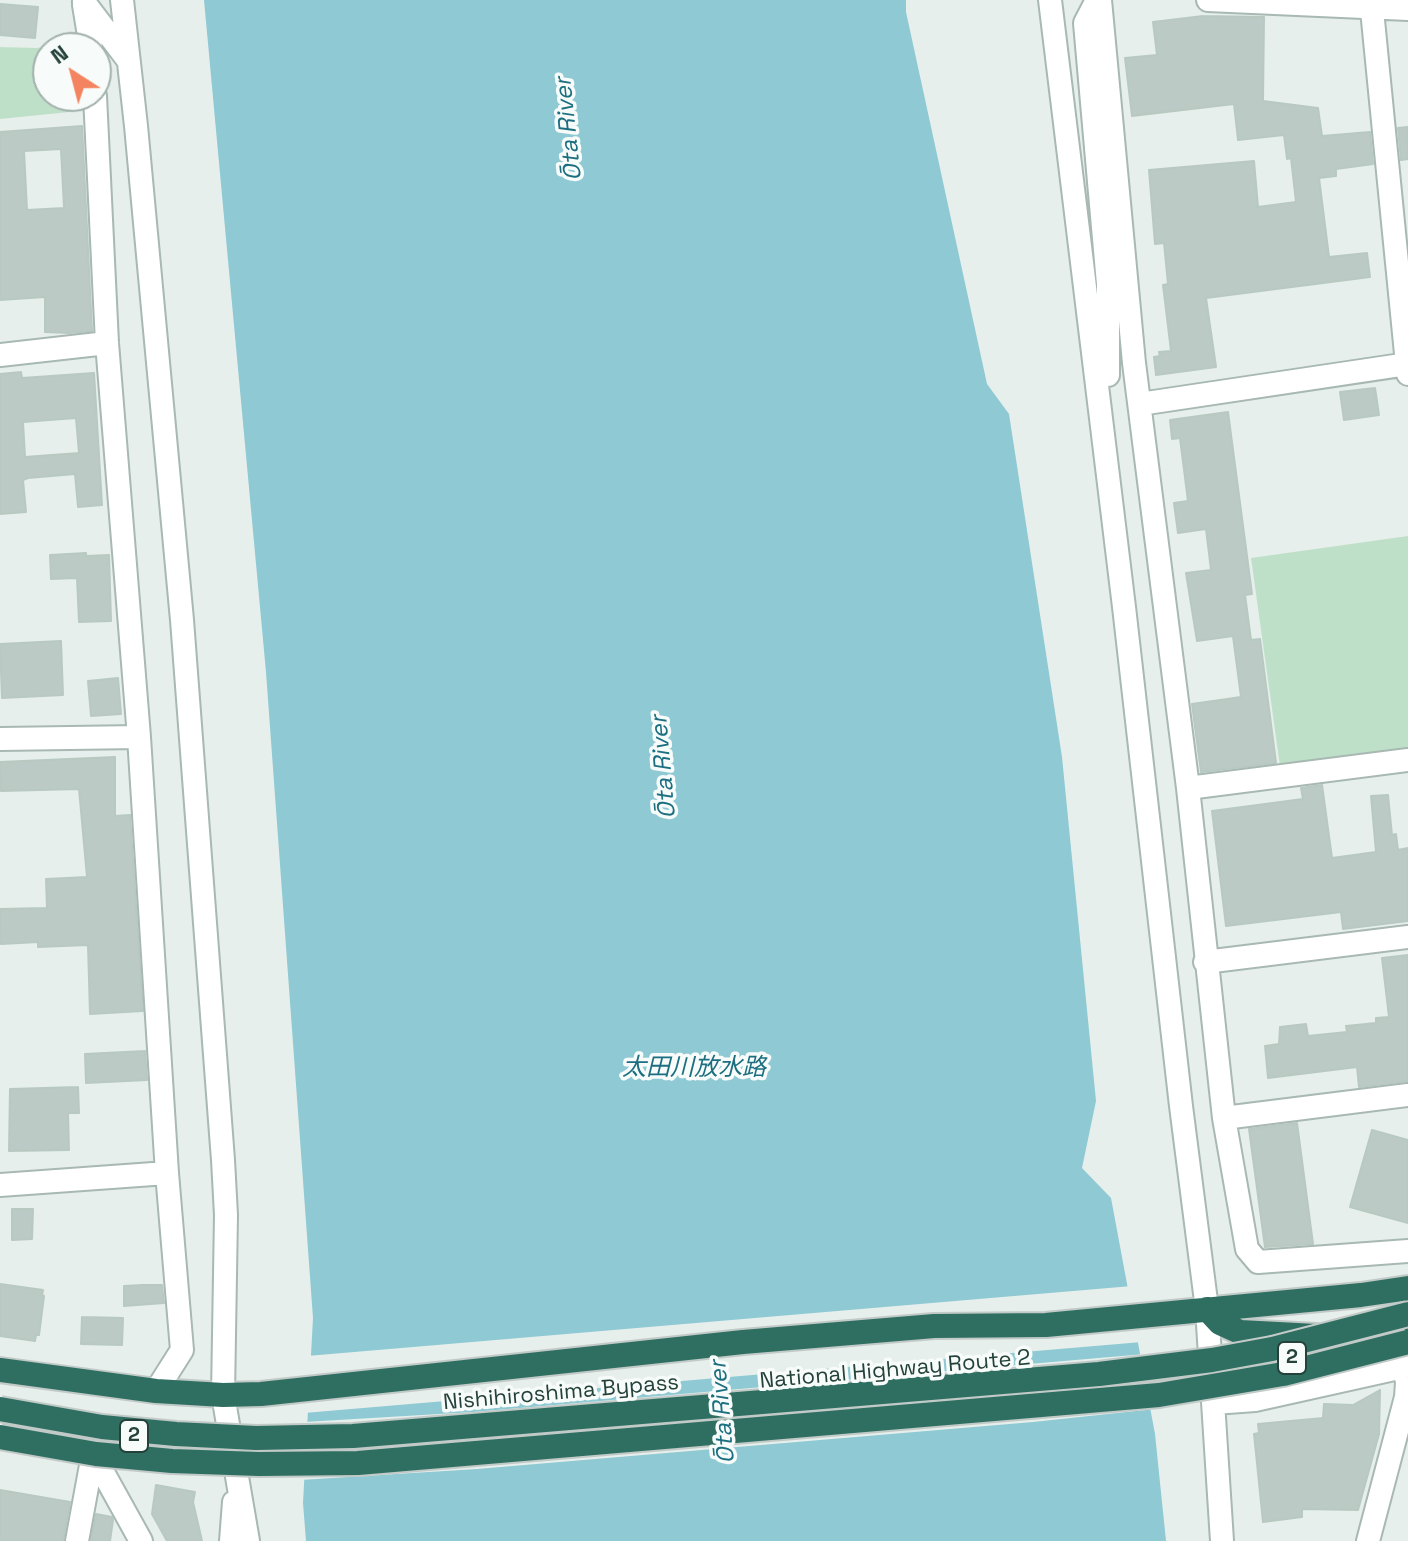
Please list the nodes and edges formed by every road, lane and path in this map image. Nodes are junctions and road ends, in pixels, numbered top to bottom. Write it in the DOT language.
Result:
graph roads {
  1 [pos="79,0"];
  2 [pos="122,0"];
  3 [pos="1050,0"];
  4 [pos="1098,0"];
  5 [pos="1208,0"];
  6 [pos="1371,4"];
  7 [pos="1408,9"];
  8 [pos="87,32"];
  9 [pos="129,61"];
  10 [pos="96,112"];
  11 [pos="1102,215"];
  12 [pos="1085,280"];
  13 [pos="107,343"];
  14 [pos="0,355"];
  15 [pos="1408,367"];
  16 [pos="1140,404"];
  17 [pos="1102,427"];
  18 [pos="139,737"];
  19 [pos="0,739"];
  20 [pos="1408,760"];
  21 [pos="1188,788"];
  22 [pos="1408,937"];
  23 [pos="1205,962"];
  24 [pos="1408,1095"];
  25 [pos="1224,1118"];
  26 [pos="167,1173"];
  27 [pos="0,1185"];
  28 [pos="1408,1251"];
  29 [pos="1408,1288"];
  30 [pos="1207,1309"];
  31 [pos="1405,1329"];
  32 [pos="1370,1339"];
  33 [pos="1406,1367"];
  34 [pos="1212,1369"];
  35 [pos="0,1370"];
  36 [pos="156,1391"];
  37 [pos="223,1395"];
  38 [pos="1214,1403"];
  39 [pos="0,1412"];
  40 [pos="96,1432"];
  41 [pos="0,1437"];
  42 [pos="233,1444"];
  43 [pos="237,1480"];
  44 [pos="77,1541"];
  45 [pos="141,1541"];
  46 [pos="231,1541"];
  47 [pos="248,1541"];
  48 [pos="1222,1541"];
  49 [pos="1368,1541"];
  1 -- 8 [label="street"];
  1 -- 9 [label="street"];
  2 -- 9 [label="street"];
  3 -- 12 [label="street"];
  4 -- 11 [label="street"];
  4 -- 16 [label="street"];
  5 -- 6 [label="street"];
  6 -- 7 [label="street"];
  6 -- 15 [label="street"];
  9 -- 37 [label="street"];
  10 -- 13 [label="street"];
  11 -- 12 [label="street"];
  11 -- 17 [label="street"];
  12 -- 17 [label="street"];
  13 -- 14 [label="street"];
  13 -- 18 [label="street"];
  15 -- 16 [label="street"];
  16 -- 21 [label="street"];
  17 -- 30 [label="street"];
  18 -- 19 [label="street"];
  18 -- 26 [label="street"];
  20 -- 21 [label="street"];
  21 -- 23 [label="street"];
  22 -- 23 [label="street"];
  23 -- 25 [label="street"];
  24 -- 25 [label="street"];
  25 -- 28 [label="street"];
  26 -- 27 [label="street"];
  26 -- 36 [label="street"];
  29 -- 30 [label="highway, National Highway Route 2 / 2"];
  30 -- 32 [label="highway"];
  30 -- 34 [label="street"];
  30 -- 37 [label="highway, National Highway Route 2 / 2"];
  31 -- 32 [label="highway, National Highway Route 2 / 2"];
  31 -- 33 [label="street"];
  31 -- 39 [label="highway, Nishihiroshima Bypass / 2, bridge"];
  31 -- 41 [label="highway, 2, bridge"];
  32 -- 34 [label="highway, National Highway Route 2 / 2"];
  33 -- 38 [label="street"];
  33 -- 49 [label="street"];
  34 -- 38 [label="street"];
  34 -- 42 [label="highway, National Highway Route 2 / 2, bridge"];
  35 -- 36 [label="highway, National Highway Route 2 / 2"];
  36 -- 37 [label="highway, National Highway Route 2 / 2"];
  37 -- 42 [label="street"];
  38 -- 48 [label="street"];
  39 -- 40 [label="highway, National Highway Route 2 / 2"];
  40 -- 42 [label="highway, National Highway Route 2 / 2"];
  40 -- 44 [label="street"];
  40 -- 45 [label="street"];
  42 -- 43 [label="street"];
  43 -- 46 [label="street"];
  43 -- 47 [label="street"];
}
